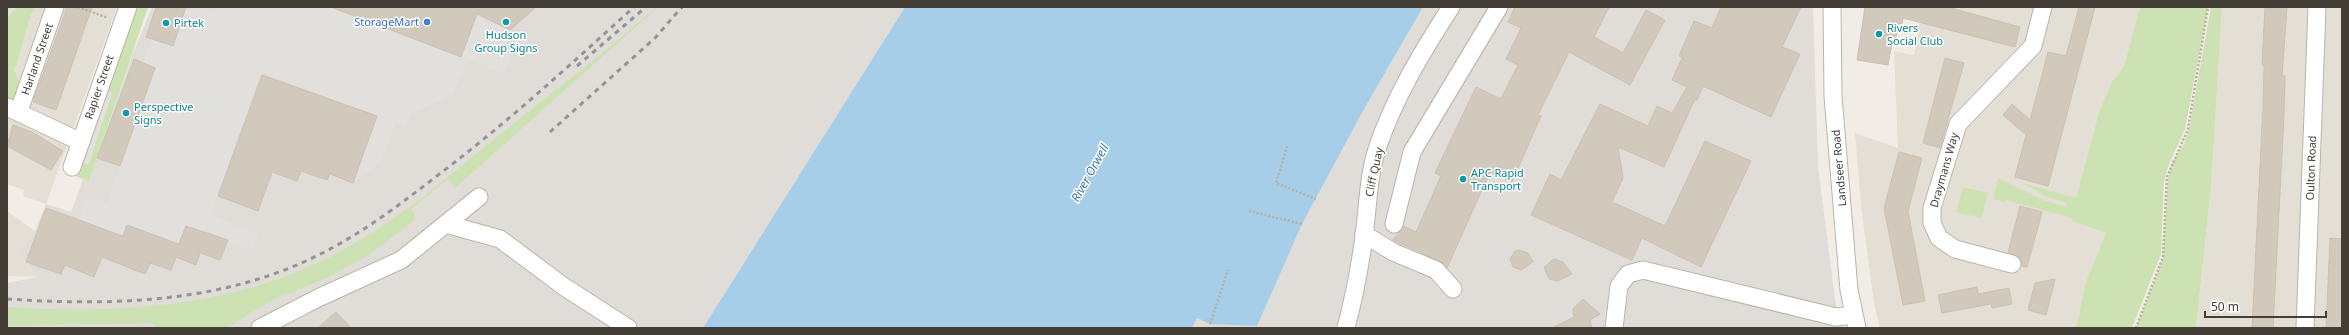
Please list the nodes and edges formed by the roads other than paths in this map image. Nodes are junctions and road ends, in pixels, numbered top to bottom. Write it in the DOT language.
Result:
graph roads {
  1 [pos="55,7"];
  2 [pos="1451,7"];
  3 [pos="1499,7"];
  4 [pos="1832,7"];
  5 [pos="2043,7"];
  6 [pos="2317,7"];
  7 [pos="125,15"];
  8 [pos="13,109"];
  9 [pos="80,142"];
  10 [pos="72,167"];
  11 [pos="479,197"];
  12 [pos="446,224"];
  13 [pos="1394,224"];
  14 [pos="1364,234"];
  15 [pos="2012,264"];
  16 [pos="1453,289"];
  17 [pos="1855,321"];
  18 [pos="260,328"];
  19 [pos="628,328"];
  20 [pos="1346,328"];
  21 [pos="1614,328"];
  22 [pos="2305,328"];
  1 -- 8 [label="street, Harland Street"];
  2 -- 14 [label="street, Cliff Quay"];
  3 -- 13 [label="street"];
  4 -- 17 [label="street, Landseer Road"];
  5 -- 15 [label="street, Draymans Way"];
  6 -- 22 [label="street, Oulton Road"];
  7 -- 9 [label="street, Rapier Street"];
  8 -- 9 [label="street"];
  9 -- 10 [label="street, Rapier Street"];
  11 -- 12 [label="street"];
  12 -- 18 [label="street"];
  12 -- 19 [label="street"];
  14 -- 16 [label="street"];
  14 -- 20 [label="street, Cliff Quay"];
  17 -- 21 [label="street"];
}
